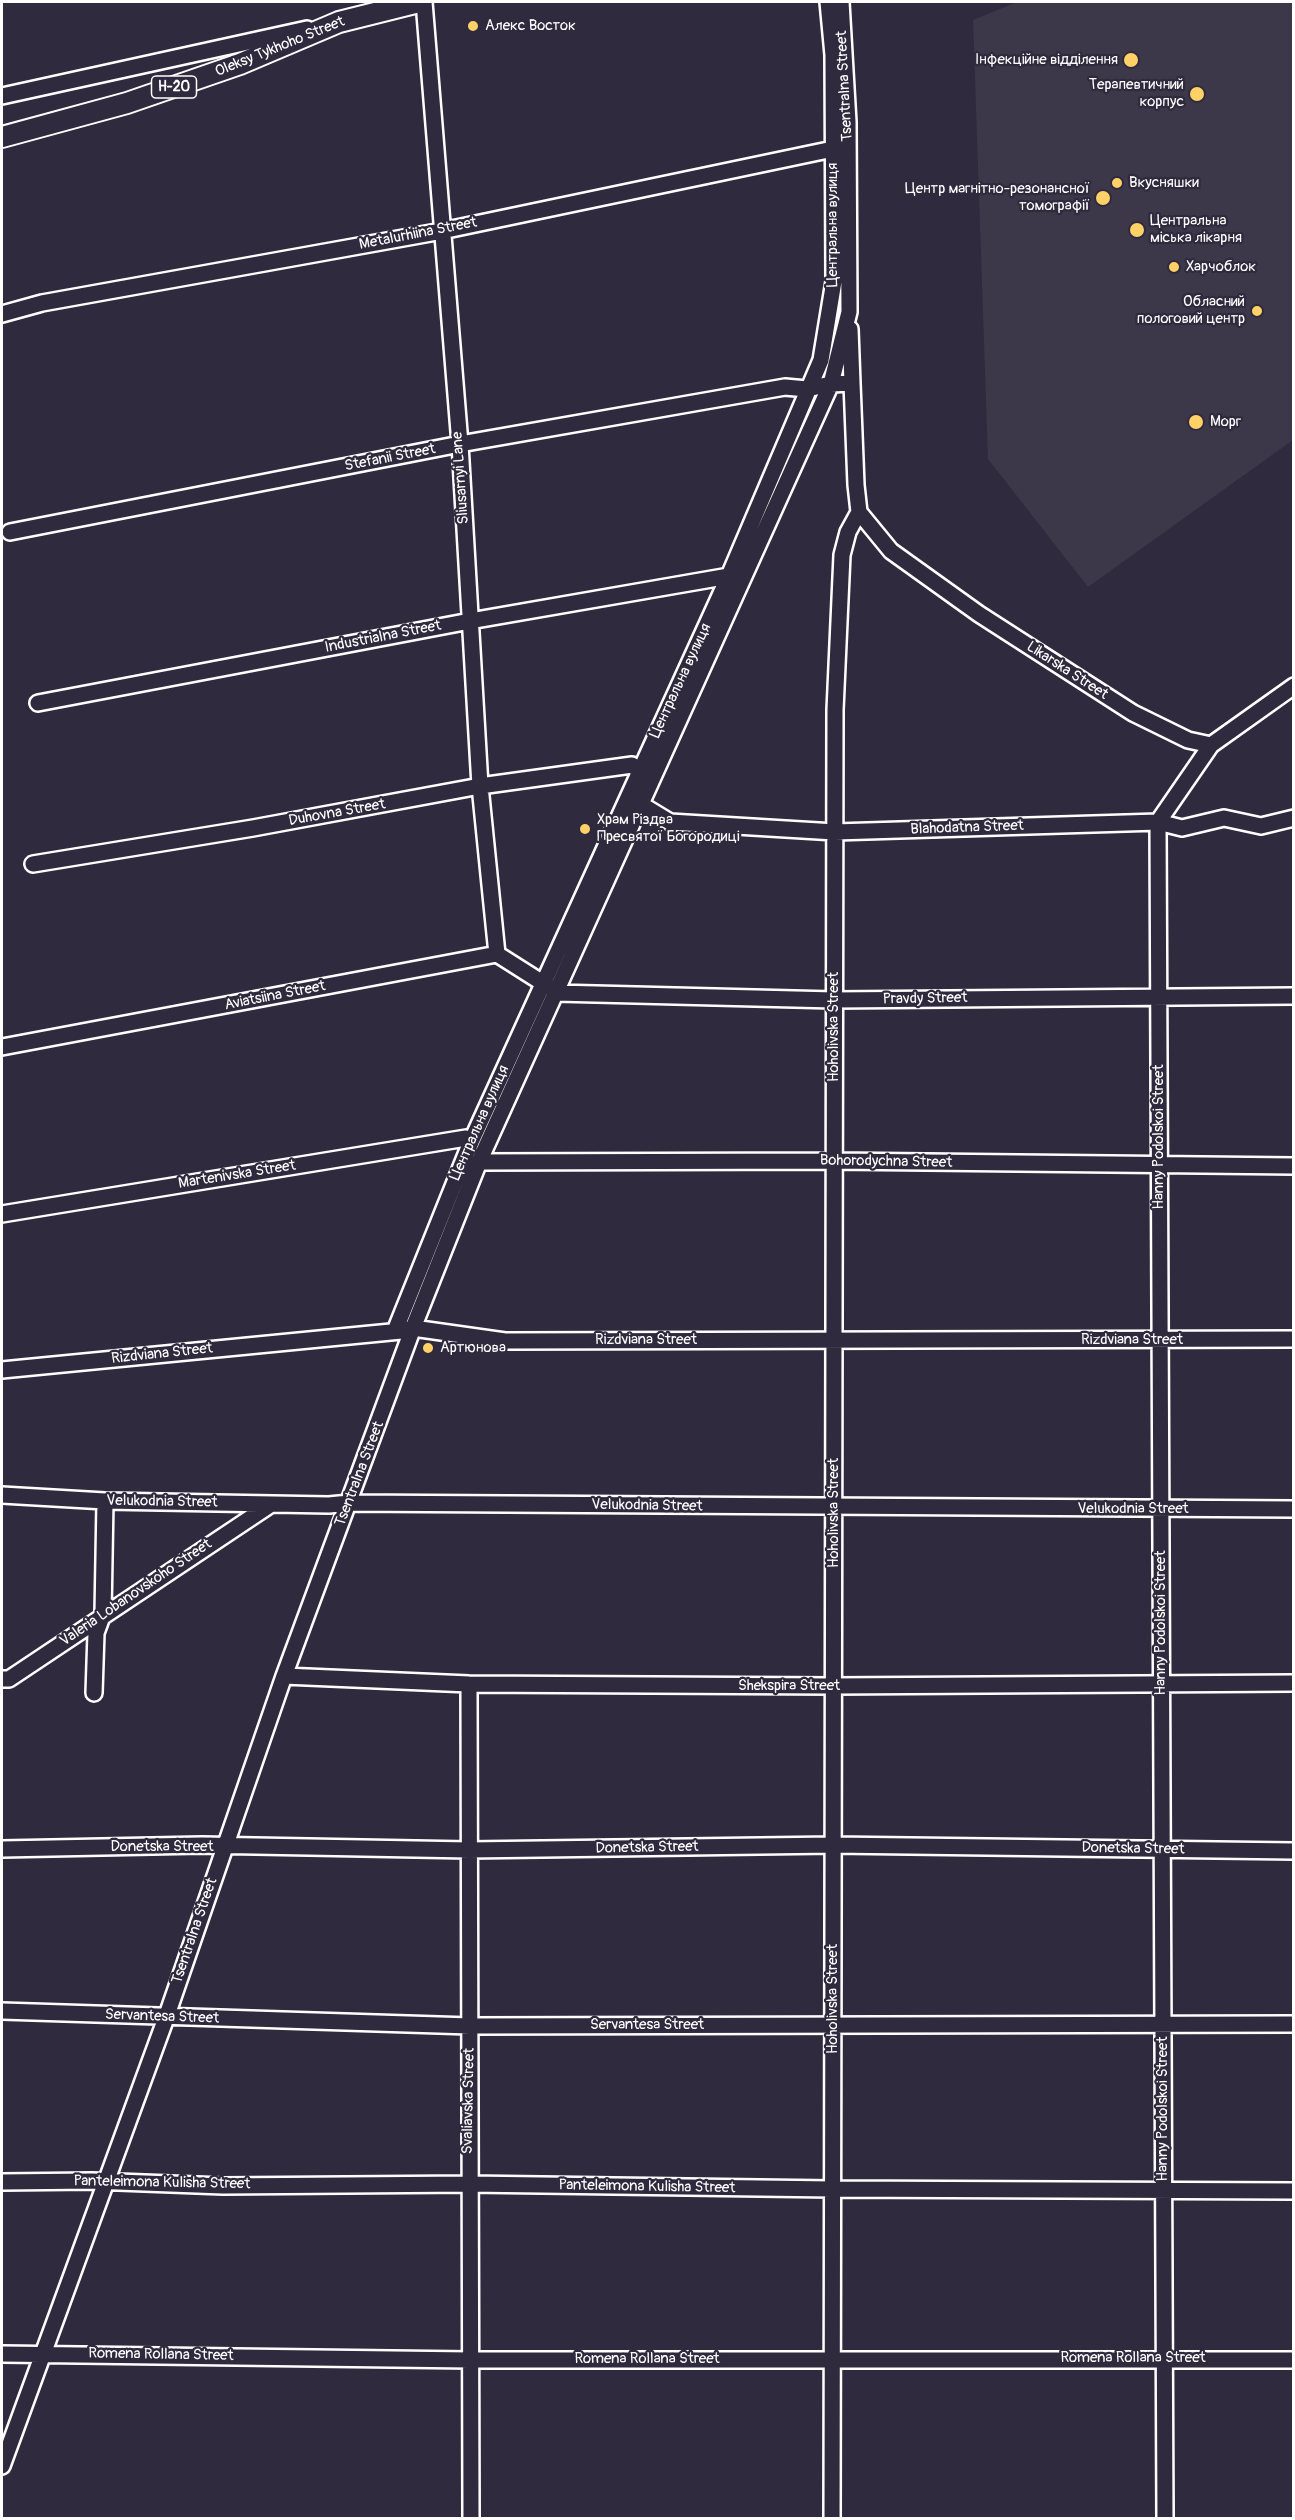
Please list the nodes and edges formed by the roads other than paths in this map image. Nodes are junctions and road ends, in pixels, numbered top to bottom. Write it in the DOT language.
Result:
graph roads {
  1 [pos="419,2"];
  2 [pos="424,2"];
  3 [pos="828,2"];
  4 [pos="841,2"];
  5 [pos="339,22"];
  6 [pos="2,96"];
  7 [pos="3,137"];
  8 [pos="833,149"];
  9 [pos="442,231"];
  10 [pos="849,312"];
  11 [pos="2,314"];
  12 [pos="852,383"];
  13 [pos="831,384"];
  14 [pos="807,389"];
  15 [pos="460,444"];
  16 [pos="860,512"];
  17 [pos="10,532"];
  18 [pos="729,576"];
  19 [pos="470,621"];
  20 [pos="1293,686"];
  21 [pos="38,703"];
  22 [pos="1211,745"];
  23 [pos="639,771"];
  24 [pos="480,786"];
  25 [pos="642,805"];
  26 [pos="1293,818"];
  27 [pos="1158,822"];
  28 [pos="835,832"];
  29 [pos="33,864"];
  30 [pos="497,954"];
  31 [pos="542,981"];
  32 [pos="556,993"];
  33 [pos="1159,996"];
  34 [pos="1293,996"];
  35 [pos="834,1000"];
  36 [pos="2,1047"];
  37 [pos="471,1142"];
  38 [pos="834,1161"];
  39 [pos="479,1162"];
  40 [pos="1159,1166"];
  41 [pos="1293,1166"];
  42 [pos="2,1214"];
  43 [pos="413,1328"];
  44 [pos="395,1331"];
  45 [pos="834,1340"];
  46 [pos="1160,1340"];
  47 [pos="1293,1340"];
  48 [pos="2,1370"];
  49 [pos="2,1495"];
  50 [pos="105,1501"];
  51 [pos="349,1503"];
  52 [pos="270,1504"];
  53 [pos="834,1508"];
  54 [pos="1161,1509"];
  55 [pos="1293,1509"];
  56 [pos="103,1614"];
  57 [pos="284,1676"];
  58 [pos="2,1679"];
  59 [pos="1293,1683"];
  60 [pos="469,1684"];
  61 [pos="1162,1684"];
  62 [pos="833,1686"];
  63 [pos="94,1693"];
  64 [pos="833,1845"];
  65 [pos="223,1846"];
  66 [pos="2,1849"];
  67 [pos="1162,1849"];
  68 [pos="469,1850"];
  69 [pos="1293,1851"];
  70 [pos="2,2011"];
  71 [pos="166,2018"];
  72 [pos="833,2024"];
  73 [pos="1163,2024"];
  74 [pos="1293,2024"];
  75 [pos="470,2026"];
  76 [pos="106,2181"];
  77 [pos="2,2182"];
  78 [pos="469,2184"];
  79 [pos="832,2189"];
  80 [pos="1163,2190"];
  81 [pos="1293,2191"];
  82 [pos="43,2353"];
  83 [pos="2,2354"];
  84 [pos="832,2358"];
  85 [pos="1164,2358"];
  86 [pos="470,2360"];
  87 [pos="1293,2360"];
  88 [pos="2,2466"];
  89 [pos="471,2518"];
  90 [pos="832,2518"];
  91 [pos="1165,2518"];
  1 -- 5 [label="main road, Oleksy Tykhoho Street / Н-20"];
  2 -- 9 [label="street, Sliusarnyi Lane"];
  3 -- 8 [label="street, Центральна вулиця"];
  4 -- 10 [label="street, Tsentralna Street"];
  5 -- 6 [label="street"];
  5 -- 7 [label="main road, Oleksy Tykhoho Street / Н-20"];
  8 -- 9 [label="street, Metalurhiina Street"];
  8 -- 14 [label="street, Центральна вулиця"];
  9 -- 11 [label="street, Metalurhiina Street"];
  9 -- 15 [label="street, Sliusarnyi Lane"];
  10 -- 12 [label="street"];
  10 -- 13 [label="street, Tsentralna Street"];
  12 -- 13 [label="street, Stefanii Street"];
  12 -- 16 [label="street"];
  13 -- 14 [label="street, Stefanii Street"];
  13 -- 25 [label="street, Центральна вулиця"];
  14 -- 15 [label="street, Stefanii Street"];
  14 -- 18 [label="street, Центральна вулиця"];
  15 -- 17 [label="street, Stefanii Street"];
  15 -- 19 [label="street, Sliusarnyi Lane"];
  16 -- 22 [label="street, Likarska Street"];
  16 -- 28 [label="street, Hoholivska Street"];
  18 -- 19 [label="street, Industrialna Street"];
  18 -- 23 [label="street, Центральна вулиця"];
  19 -- 21 [label="street, Industrialna Street"];
  19 -- 24 [label="street, Sliusarnyi Lane"];
  20 -- 22 [label="street"];
  22 -- 27 [label="street"];
  23 -- 24 [label="street, Duhovna Street"];
  23 -- 31 [label="street, Центральна вулиця"];
  24 -- 29 [label="street, Duhovna Street"];
  24 -- 30 [label="street, Sliusarnyi Lane"];
  25 -- 28 [label="street, Blahodatna Street"];
  25 -- 32 [label="street, Центральна вулиця"];
  26 -- 27 [label="street, Blahodatna Street"];
  27 -- 28 [label="street, Blahodatna Street"];
  27 -- 33 [label="street, Hanny Podolskoi Street"];
  28 -- 35 [label="street, Hoholivska Street"];
  30 -- 31 [label="street"];
  30 -- 36 [label="street, Aviatsiina Street"];
  31 -- 32 [label="street"];
  31 -- 37 [label="street, Центральна вулиця"];
  32 -- 35 [label="street, Pravdy Street"];
  32 -- 39 [label="street, Центральна вулиця"];
  33 -- 34 [label="street, Pravdy Street"];
  33 -- 35 [label="street, Pravdy Street"];
  33 -- 40 [label="street, Hanny Podolskoi Street"];
  35 -- 38 [label="street, Hoholivska Street"];
  37 -- 42 [label="street, Martenivska Street"];
  37 -- 44 [label="street, Центральна вулиця"];
  38 -- 39 [label="street, Bohorodychna Street"];
  38 -- 40 [label="street, Bohorodychna Street"];
  38 -- 45 [label="street, Hoholivska Street"];
  39 -- 43 [label="street, Центральна вулиця"];
  40 -- 41 [label="street, Bohorodychna Street"];
  40 -- 46 [label="street, Hanny Podolskoi Street"];
  43 -- 44 [label="street, Rizdviana Street"];
  43 -- 45 [label="street, Rizdviana Street"];
  43 -- 51 [label="street, Tsentralna Street"];
  44 -- 48 [label="street, Rizdviana Street"];
  45 -- 46 [label="street, Rizdviana Street"];
  45 -- 53 [label="street, Hoholivska Street"];
  46 -- 47 [label="street, Rizdviana Street"];
  46 -- 54 [label="street, Hanny Podolskoi Street"];
  49 -- 50 [label="street, Velukodnia Street"];
  50 -- 52 [label="street, Velukodnia Street"];
  50 -- 56 [label="street"];
  51 -- 52 [label="street, Velukodnia Street"];
  51 -- 53 [label="street, Velukodnia Street"];
  51 -- 57 [label="street, Tsentralna Street"];
  52 -- 56 [label="street, Valeria Lobanovskoho Street"];
  53 -- 54 [label="street, Velukodnia Street"];
  53 -- 62 [label="street, Hoholivska Street"];
  54 -- 55 [label="street, Velukodnia Street"];
  54 -- 61 [label="street, Hanny Podolskoi Street"];
  56 -- 58 [label="street, Valeria Lobanovskoho Street"];
  56 -- 63 [label="street"];
  57 -- 60 [label="street, Shekspira Street"];
  57 -- 65 [label="street, Tsentralna Street"];
  59 -- 61 [label="street, Shekspira Street"];
  60 -- 62 [label="street, Shekspira Street"];
  60 -- 68 [label="street, Svaliavska Street"];
  61 -- 62 [label="street, Shekspira Street"];
  61 -- 67 [label="street, Hanny Podolskoi Street"];
  62 -- 64 [label="street, Hoholivska Street"];
  64 -- 67 [label="street, Donetska Street"];
  64 -- 68 [label="street, Donetska Street"];
  64 -- 72 [label="street, Hoholivska Street"];
  65 -- 66 [label="street, Donetska Street"];
  65 -- 68 [label="street, Donetska Street"];
  65 -- 71 [label="street, Tsentralna Street"];
  67 -- 69 [label="street, Donetska Street"];
  67 -- 73 [label="street, Hanny Podolskoi Street"];
  68 -- 75 [label="street, Svaliavska Street"];
  70 -- 71 [label="street, Servantesa Street"];
  71 -- 75 [label="street, Servantesa Street"];
  71 -- 76 [label="street, Tsentralna Street"];
  72 -- 73 [label="street, Servantesa Street"];
  72 -- 75 [label="street, Servantesa Street"];
  72 -- 79 [label="street, Hoholivska Street"];
  73 -- 74 [label="street, Servantesa Street"];
  73 -- 80 [label="street, Hanny Podolskoi Street"];
  75 -- 78 [label="street, Svaliavska Street"];
  76 -- 77 [label="street, Panteleimona Kulisha Street"];
  76 -- 78 [label="street, Panteleimona Kulisha Street"];
  76 -- 82 [label="street, Tsentralna Street"];
  78 -- 79 [label="street, Panteleimona Kulisha Street"];
  78 -- 86 [label="street, Svaliavska Street"];
  79 -- 80 [label="street, Panteleimona Kulisha Street"];
  79 -- 84 [label="street, Hoholivska Street"];
  80 -- 81 [label="street, Panteleimona Kulisha Street"];
  80 -- 85 [label="street, Hanny Podolskoi Street"];
  82 -- 83 [label="street, Romena Rollana Street"];
  82 -- 86 [label="street, Romena Rollana Street"];
  82 -- 88 [label="street, Tsentralna Street"];
  84 -- 85 [label="street, Romena Rollana Street"];
  84 -- 86 [label="street, Romena Rollana Street"];
  84 -- 90 [label="street, Hoholivska Street"];
  85 -- 87 [label="street, Romena Rollana Street"];
  85 -- 91 [label="street, Hanny Podolskoi Street"];
  86 -- 89 [label="street, Svaliavska Street"];
}
